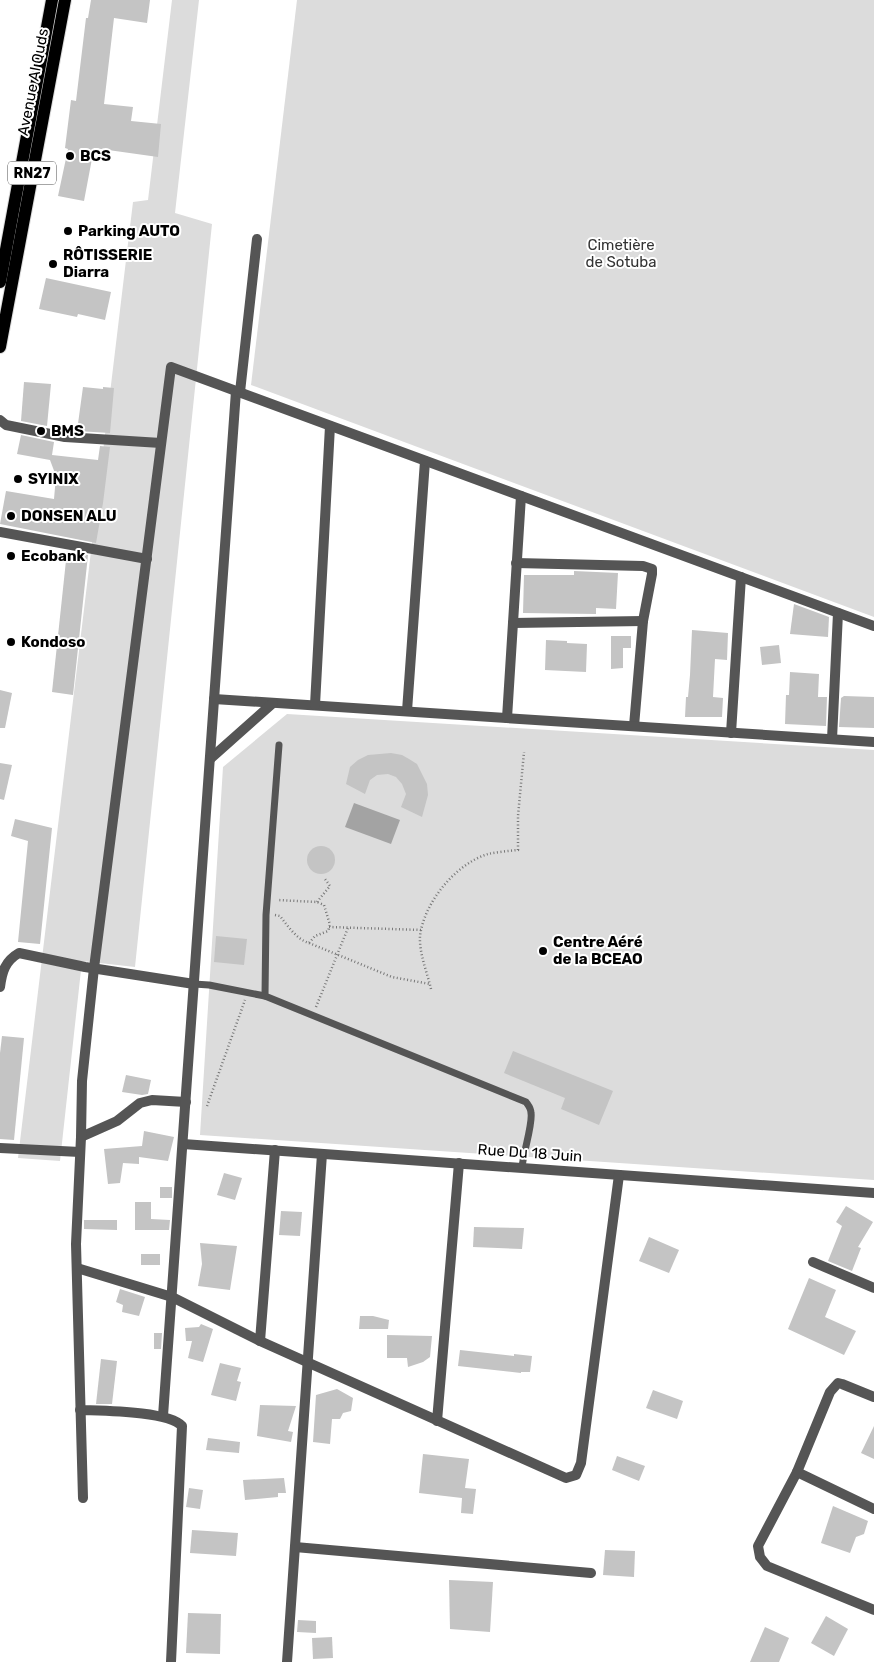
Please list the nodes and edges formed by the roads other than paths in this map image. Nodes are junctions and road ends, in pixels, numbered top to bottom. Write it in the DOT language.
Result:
graph roads {
  1 [pos="52,0"];
  2 [pos="65,0"];
  3 [pos="256,238"];
  4 [pos="0,282"];
  5 [pos="0,347"];
  6 [pos="238,392"];
  7 [pos="0,420"];
  8 [pos="330,426"];
  9 [pos="162,443"];
  10 [pos="425,461"];
  11 [pos="521,496"];
  12 [pos="0,532"];
  13 [pos="147,559"];
  14 [pos="516,563"];
  15 [pos="741,577"];
  16 [pos="838,613"];
  17 [pos="643,621"];
  18 [pos="513,623"];
  19 [pos="874,626"];
  20 [pos="214,699"];
  21 [pos="273,703"];
  22 [pos="315,705"];
  23 [pos="407,711"];
  24 [pos="507,718"];
  25 [pos="634,726"];
  26 [pos="731,733"];
  27 [pos="832,739"];
  28 [pos="874,742"];
  29 [pos="279,745"];
  30 [pos="210,759"];
  31 [pos="94,968"];
  32 [pos="194,984"];
  33 [pos="0,987"];
  34 [pos="265,996"];
  35 [pos="186,1102"];
  36 [pos="81,1137"];
  37 [pos="183,1144"];
  38 [pos="0,1148"];
  39 [pos="275,1150"];
  40 [pos="80,1152"];
  41 [pos="322,1154"];
  42 [pos="459,1163"];
  43 [pos="522,1168"];
  44 [pos="619,1175"];
  45 [pos="874,1193"];
  46 [pos="813,1262"];
  47 [pos="77,1268"];
  48 [pos="874,1288"];
  49 [pos="172,1297"];
  50 [pos="260,1341"];
  51 [pos="308,1363"];
  52 [pos="874,1397"];
  53 [pos="80,1410"];
  54 [pos="163,1416"];
  55 [pos="437,1421"];
  56 [pos="797,1472"];
  57 [pos="83,1498"];
  58 [pos="874,1509"];
  59 [pos="295,1547"];
  60 [pos="591,1573"];
  61 [pos="874,1610"];
  62 [pos="171,1662"];
  63 [pos="287,1662"];
  1 -- 4 [label="main road, Avenue Al Quds / RN27"];
  2 -- 5 [label="main road, Avenue Al Quds / RN27"];
  3 -- 6 [label="street"];
  6 -- 8 [label="street"];
  6 -- 9 [label="street"];
  6 -- 20 [label="street"];
  7 -- 9 [label="street"];
  8 -- 10 [label="street"];
  8 -- 22 [label="street"];
  9 -- 13 [label="street"];
  10 -- 11 [label="street"];
  10 -- 23 [label="street"];
  11 -- 14 [label="street"];
  11 -- 15 [label="street"];
  12 -- 13 [label="street"];
  13 -- 31 [label="street"];
  14 -- 17 [label="street"];
  14 -- 18 [label="street"];
  15 -- 16 [label="street"];
  15 -- 26 [label="street"];
  16 -- 19 [label="street"];
  16 -- 27 [label="street"];
  17 -- 18 [label="street"];
  17 -- 25 [label="street"];
  18 -- 24 [label="street"];
  20 -- 21 [label="street"];
  20 -- 30 [label="street"];
  21 -- 22 [label="street"];
  21 -- 30 [label="street"];
  22 -- 23 [label="street"];
  23 -- 24 [label="street"];
  24 -- 25 [label="street"];
  25 -- 26 [label="street"];
  26 -- 27 [label="street"];
  27 -- 28 [label="street"];
  29 -- 34 [label="lane"];
  30 -- 32 [label="street"];
  31 -- 32 [label="street"];
  31 -- 33 [label="street"];
  31 -- 36 [label="street"];
  32 -- 34 [label="lane"];
  32 -- 35 [label="street"];
  34 -- 43 [label="lane"];
  35 -- 36 [label="street"];
  35 -- 37 [label="street"];
  36 -- 40 [label="street"];
  37 -- 39 [label="street, Rue Du 18 Juin"];
  37 -- 49 [label="street"];
  38 -- 40 [label="street"];
  39 -- 41 [label="street, Rue Du 18 Juin"];
  39 -- 50 [label="street"];
  40 -- 47 [label="street"];
  41 -- 42 [label="street, Rue Du 18 Juin"];
  41 -- 51 [label="street"];
  42 -- 43 [label="street, Rue Du 18 Juin"];
  42 -- 55 [label="street"];
  43 -- 44 [label="street, Rue Du 18 Juin"];
  44 -- 45 [label="street, Rue Du 18 Juin"];
  44 -- 55 [label="street"];
  46 -- 48 [label="street"];
  47 -- 49 [label="street"];
  47 -- 53 [label="street"];
  49 -- 50 [label="street"];
  49 -- 54 [label="street"];
  50 -- 51 [label="street"];
  51 -- 55 [label="street"];
  51 -- 59 [label="street"];
  52 -- 56 [label="street"];
  53 -- 54 [label="street"];
  53 -- 57 [label="street"];
  54 -- 62 [label="street"];
  56 -- 58 [label="street"];
  56 -- 61 [label="street"];
  59 -- 60 [label="street"];
  59 -- 63 [label="street"];
}
